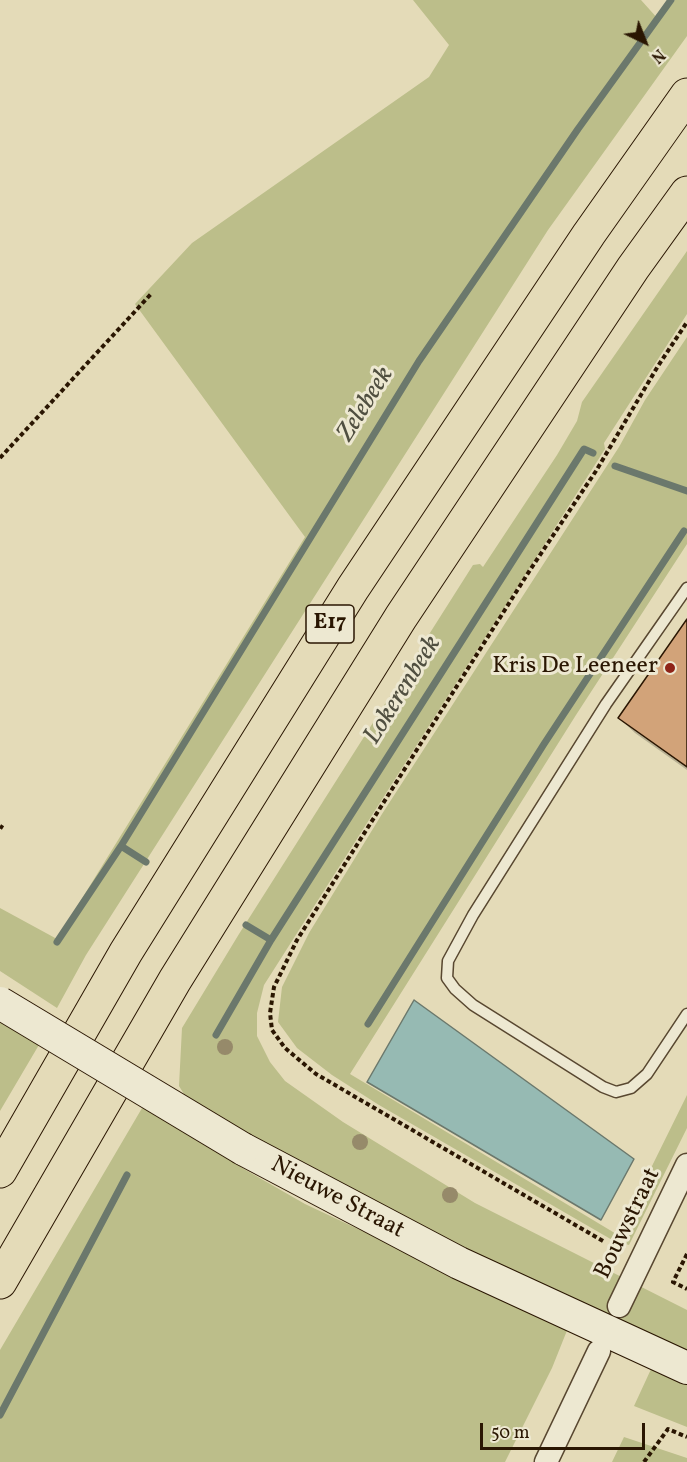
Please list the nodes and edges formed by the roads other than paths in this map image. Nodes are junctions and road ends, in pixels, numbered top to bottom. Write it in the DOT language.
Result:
graph roads {
  1 [pos="687,95"];
  2 [pos="687,194"];
  3 [pos="687,588"];
  4 [pos="0,1004"];
  5 [pos="687,1014"];
  6 [pos="687,1165"];
  7 [pos="0,1171"];
  8 [pos="0,1282"];
  9 [pos="619,1306"];
  10 [pos="598,1351"];
  11 [pos="687,1368"];
  12 [pos="546,1462"];
  1 -- 7 [label="highway, E17"];
  2 -- 8 [label="highway, E17"];
  3 -- 5 [label="lane"];
  4 -- 11 [label="street, Nieuwe Straat, bridge"];
  6 -- 9 [label="street, Bouwstraat"];
  10 -- 12 [label="street"];
}
